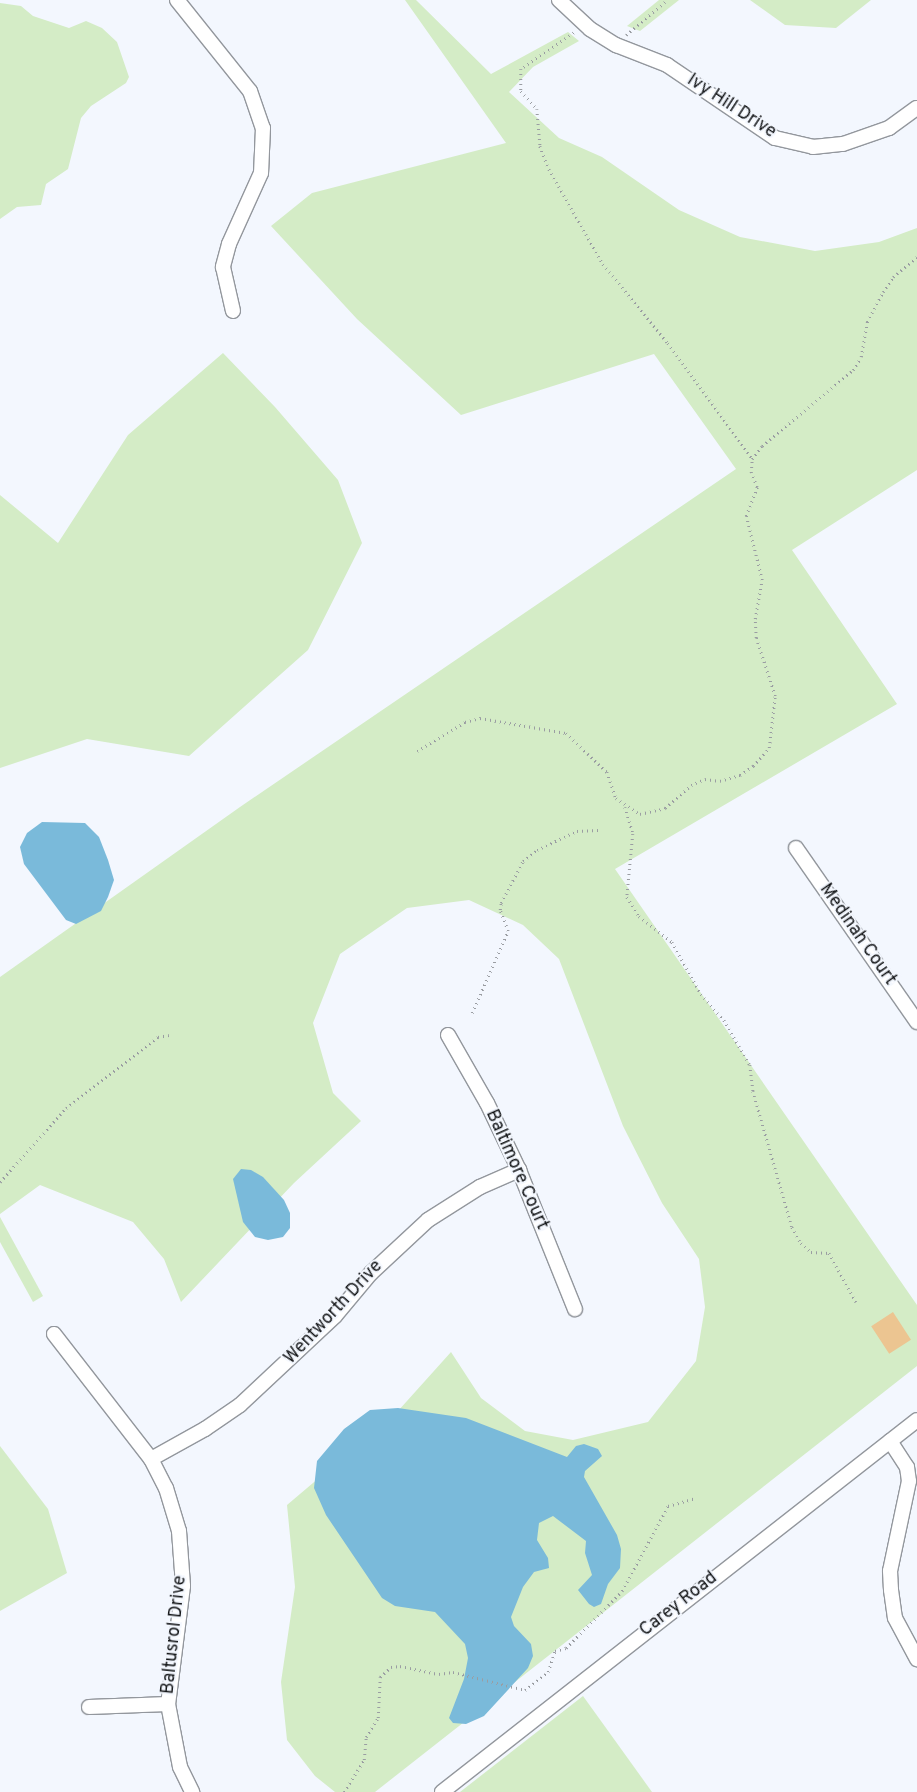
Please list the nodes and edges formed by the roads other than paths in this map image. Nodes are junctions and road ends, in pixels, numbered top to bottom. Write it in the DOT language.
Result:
graph roads {
  1 [pos="177,0"];
  2 [pos="559,0"];
  3 [pos="917,108"];
  4 [pos="233,311"];
  5 [pos="796,848"];
  6 [pos="917,1022"];
  7 [pos="448,1036"];
  8 [pos="519,1170"];
  9 [pos="575,1308"];
  10 [pos="54,1334"];
  11 [pos="917,1420"];
  12 [pos="890,1441"];
  13 [pos="151,1460"];
  14 [pos="917,1659"];
  15 [pos="168,1704"];
  16 [pos="89,1706"];
  17 [pos="192,1792"];
  18 [pos="442,1792"];
  1 -- 4 [label="street"];
  2 -- 3 [label="street, Ivy Hill Drive"];
  5 -- 6 [label="street, Medinah Court"];
  7 -- 8 [label="street, Baltimore Court"];
  8 -- 9 [label="street, Baltimore Court"];
  8 -- 13 [label="street, Wentworth Drive"];
  10 -- 13 [label="street, Baltusrol Drive"];
  11 -- 12 [label="street, Carey Road"];
  12 -- 14 [label="street"];
  12 -- 18 [label="street, Carey Road"];
  13 -- 15 [label="street, Baltusrol Drive"];
  15 -- 16 [label="street"];
  15 -- 17 [label="street, Baltusrol Drive"];
}
